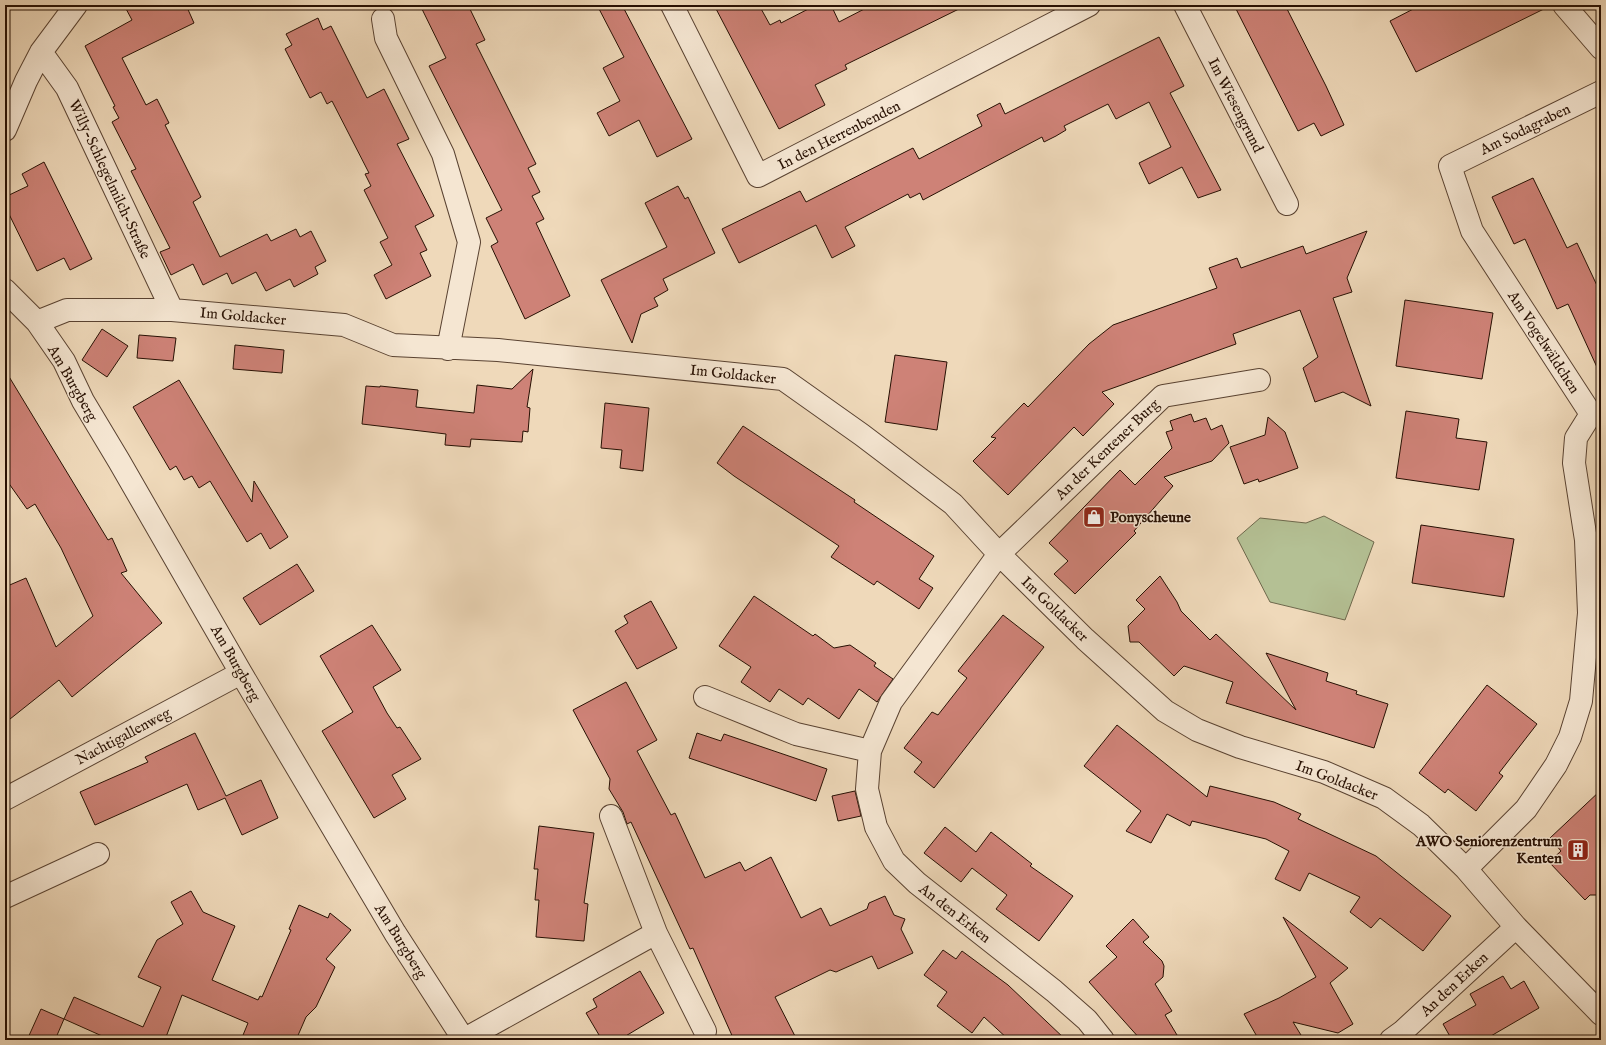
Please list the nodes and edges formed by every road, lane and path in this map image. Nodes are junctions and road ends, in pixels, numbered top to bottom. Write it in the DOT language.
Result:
graph roads {
  1 [pos="76,5"];
  2 [pos="672,5"];
  3 [pos="1089,5"];
  4 [pos="1185,5"];
  5 [pos="1564,5"];
  6 [pos="383,19"];
  7 [pos="1601,48"];
  8 [pos="41,52"];
  9 [pos="1601,92"];
  10 [pos="5,130"];
  11 [pos="1450,166"];
  12 [pos="1287,204"];
  13 [pos="5,290"];
  14 [pos="172,310"];
  15 [pos="36,322"];
  16 [pos="448,349"];
  17 [pos="1259,380"];
  18 [pos="1596,411"];
  19 [pos="999,554"];
  20 [pos="241,673"];
  21 [pos="705,697"];
  22 [pos="870,751"];
  23 [pos="5,799"];
  24 [pos="611,816"];
  25 [pos="98,854"];
  26 [pos="1466,869"];
  27 [pos="5,897"];
  28 [pos="1516,927"];
  29 [pos="656,934"];
  30 [pos="1601,1014"];
  31 [pos="705,1031"];
  32 [pos="464,1040"];
  33 [pos="1103,1040"];
  34 [pos="1391,1040"];
  1 -- 8 [label="street"];
  2 -- 3 [label="street, In den Herrenbenden"];
  4 -- 12 [label="street, Im Wiesengrund"];
  5 -- 7 [label="street"];
  6 -- 16 [label="street"];
  8 -- 10 [label="street"];
  8 -- 14 [label="street, Willy-Schlegelmilch-Straße"];
  9 -- 11 [label="street, Am Sodagraben"];
  11 -- 18 [label="street, Am Vogelwäldchen"];
  13 -- 15 [label="street, Am Burgberg"];
  14 -- 15 [label="street, Im Goldacker"];
  14 -- 16 [label="street, Im Goldacker"];
  15 -- 20 [label="street, Am Burgberg"];
  16 -- 19 [label="street, Im Goldacker"];
  17 -- 19 [label="street, An der Kentener Burg"];
  18 -- 26 [label="street, Am Vogelwäldchen"];
  19 -- 22 [label="street, An den Erken"];
  19 -- 26 [label="street, Im Goldacker"];
  20 -- 23 [label="street, Nachtigallenweg"];
  20 -- 32 [label="street, Am Burgberg"];
  21 -- 22 [label="street"];
  22 -- 33 [label="street, An den Erken"];
  24 -- 29 [label="street"];
  25 -- 27 [label="street"];
  26 -- 28 [label="street, Im Goldacker"];
  28 -- 30 [label="street, Im Goldacker"];
  28 -- 34 [label="street, An den Erken"];
  29 -- 31 [label="street"];
  29 -- 32 [label="street"];
}
